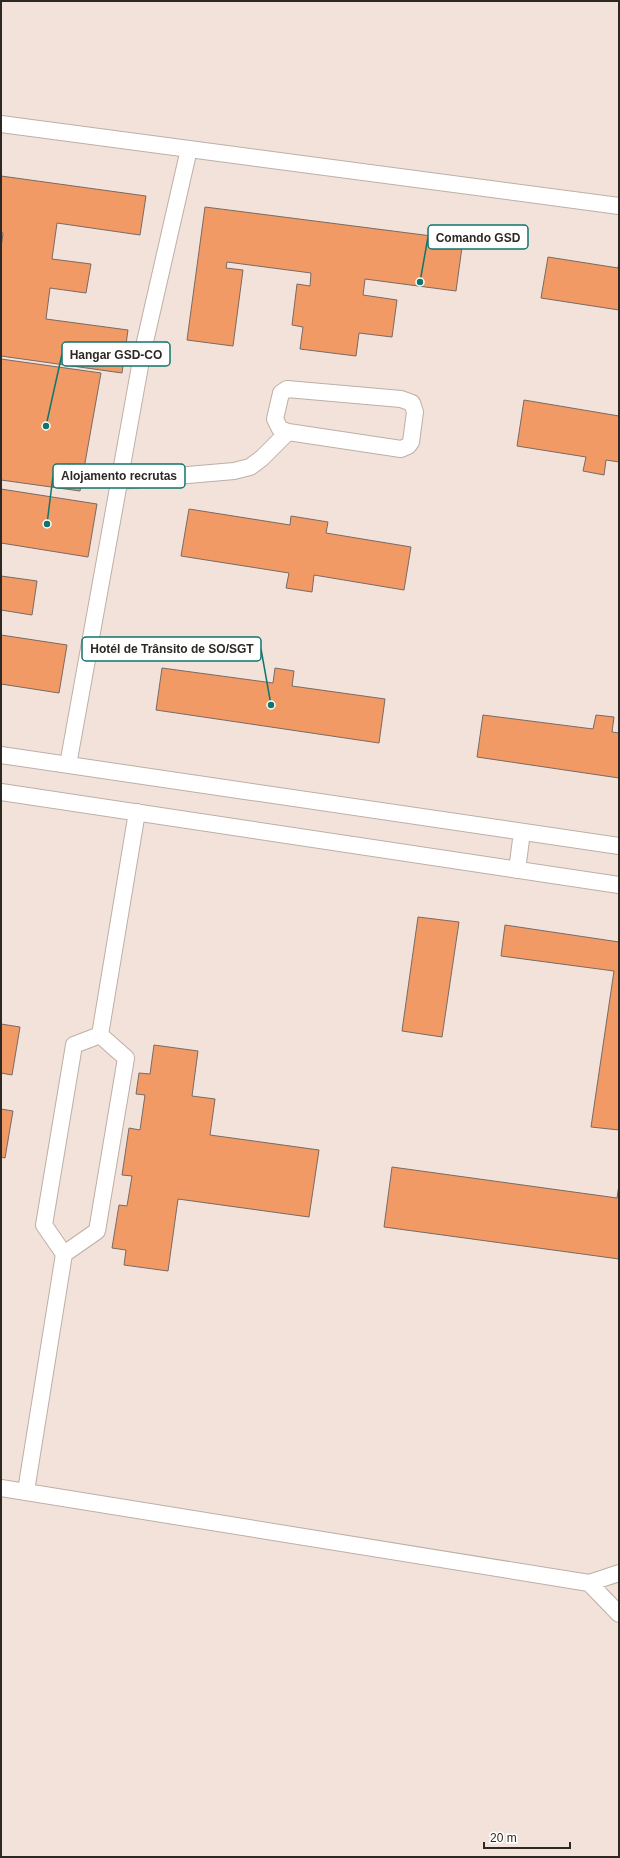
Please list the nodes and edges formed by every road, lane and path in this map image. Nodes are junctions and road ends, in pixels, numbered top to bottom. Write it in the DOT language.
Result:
graph roads {
  1 [pos="1,124"];
  2 [pos="189,149"];
  3 [pos="619,206"];
  4 [pos="288,432"];
  5 [pos="119,481"];
  6 [pos="1,755"];
  7 [pos="68,765"];
  8 [pos="1,792"];
  9 [pos="137,812"];
  10 [pos="522,832"];
  11 [pos="619,846"];
  12 [pos="517,870"];
  13 [pos="619,885"];
  14 [pos="100,1035"];
  15 [pos="64,1254"];
  16 [pos="1,1488"];
  17 [pos="26,1491"];
  18 [pos="619,1573"];
  19 [pos="589,1583"];
  20 [pos="619,1614"];
  1 -- 2 [label="lane"];
  2 -- 3 [label="lane"];
  2 -- 5 [label="lane"];
  4 -- 4 [label="lane"];
  4 -- 5 [label="lane"];
  5 -- 7 [label="lane"];
  6 -- 7 [label="lane"];
  7 -- 10 [label="lane"];
  8 -- 9 [label="lane"];
  9 -- 12 [label="lane"];
  9 -- 14 [label="lane"];
  10 -- 11 [label="lane"];
  10 -- 12 [label="lane"];
  12 -- 13 [label="lane"];
  14 -- 15 [label="lane"];
  14 -- 15 [label="lane"];
  15 -- 17 [label="lane"];
  16 -- 17 [label="lane"];
  17 -- 19 [label="lane"];
  18 -- 19 [label="lane"];
  19 -- 20 [label="lane"];
}
